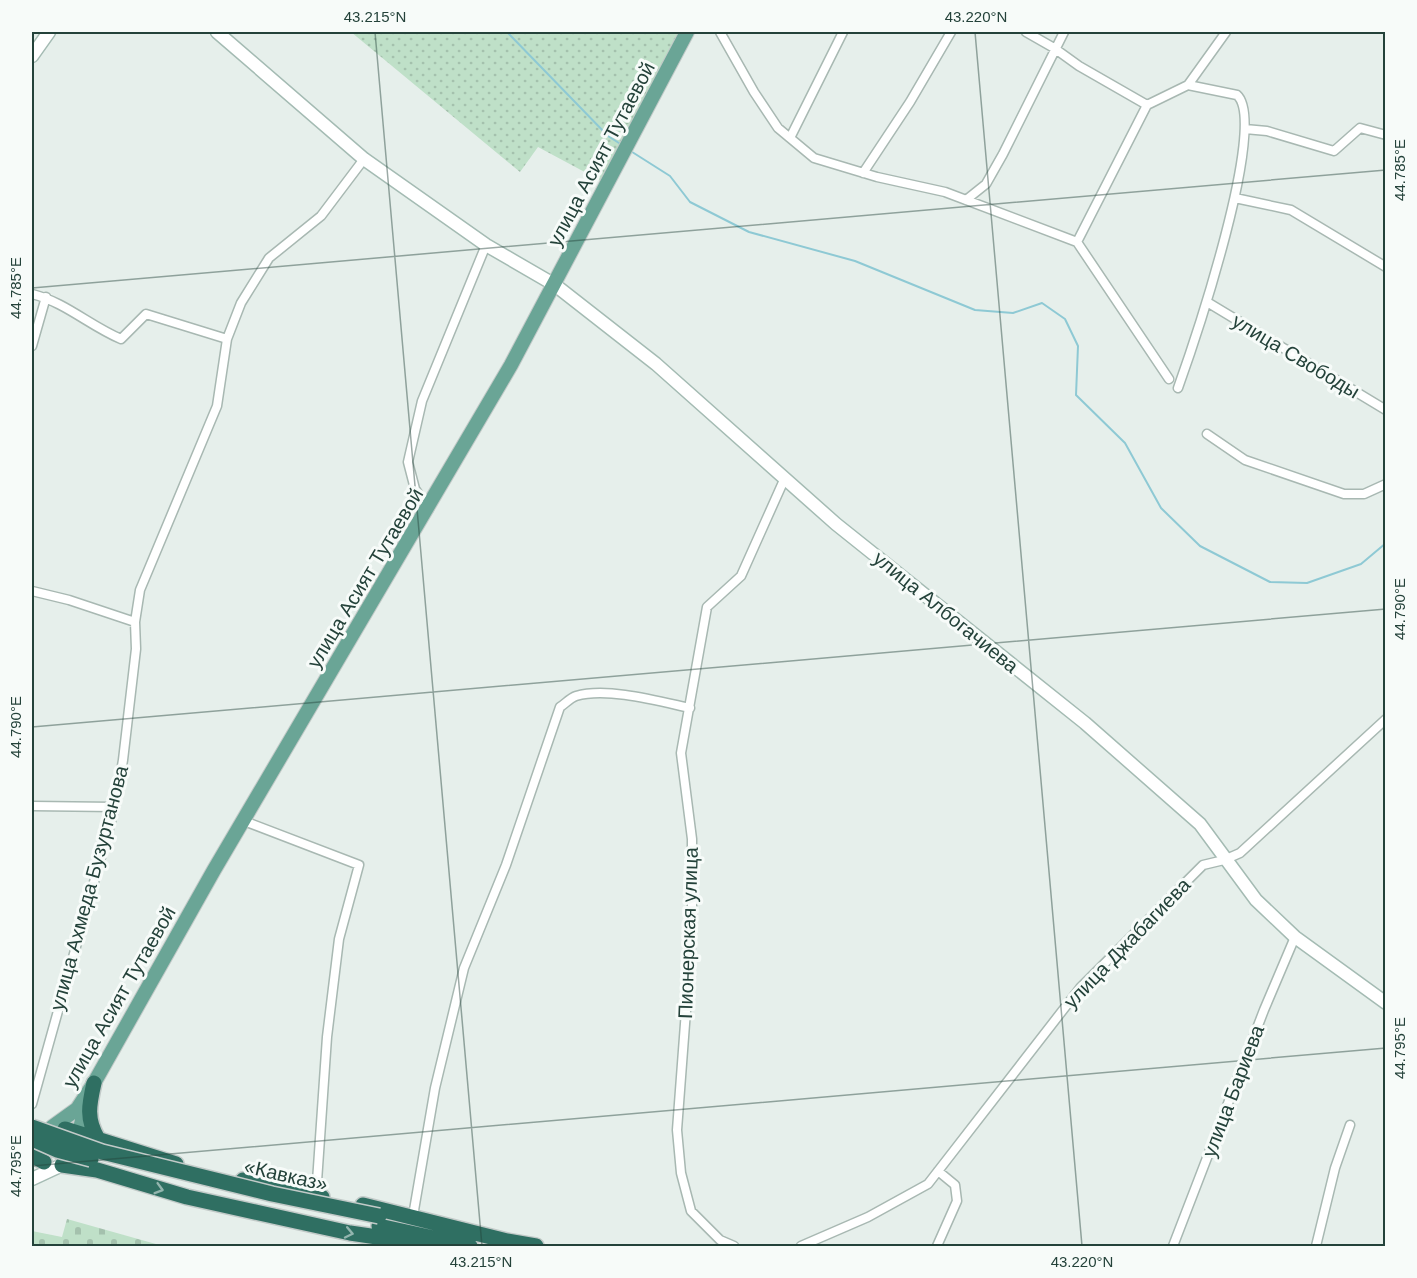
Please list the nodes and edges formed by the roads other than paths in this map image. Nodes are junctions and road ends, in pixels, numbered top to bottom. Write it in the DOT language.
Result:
graph roads {
  1 [pos="49,32"];
  2 [pos="218,32"];
  3 [pos="687,32"];
  4 [pos="720,32"];
  5 [pos="843,32"];
  6 [pos="951,32"];
  7 [pos="1026,32"];
  8 [pos="1064,32"];
  9 [pos="1226,32"];
  10 [pos="1054,48"];
  11 [pos="32,56"];
  12 [pos="1188,85"];
  13 [pos="1147,105"];
  14 [pos="1245,129"];
  15 [pos="1386,135"];
  16 [pos="790,138"];
  17 [pos="364,159"];
  18 [pos="863,173"];
  19 [pos="1235,198"];
  20 [pos="966,200"];
  21 [pos="1077,242"];
  22 [pos="486,245"];
  23 [pos="1386,267"];
  24 [pos="555,285"];
  25 [pos="32,294"];
  26 [pos="45,297"];
  27 [pos="1207,302"];
  28 [pos="227,339"];
  29 [pos="32,345"];
  30 [pos="1169,379"];
  31 [pos="1178,388"];
  32 [pos="1386,410"];
  33 [pos="1207,434"];
  34 [pos="784,480"];
  35 [pos="1386,484"];
  36 [pos="429,509"];
  37 [pos="32,591"];
  38 [pos="135,622"];
  39 [pos="690,708"];
  40 [pos="1386,718"];
  41 [pos="32,806"];
  42 [pos="115,807"];
  43 [pos="244,820"];
  44 [pos="1224,860"];
  45 [pos="1295,937"];
  46 [pos="1386,1002"];
  47 [pos="94,1083"];
  48 [pos="32,1104"];
  49 [pos="32,1120"];
  50 [pos="1350,1125"];
  51 [pos="64,1132"];
  52 [pos="33,1139"];
  53 [pos="98,1139"];
  54 [pos="38,1158"];
  55 [pos="62,1165"];
  56 [pos="938,1171"];
  57 [pos="32,1179"];
  58 [pos="316,1196"];
  59 [pos="413,1216"];
  60 [pos="379,1221"];
  61 [pos="515,1243"];
  62 [pos="438,1246"];
  63 [pos="470,1246"];
  64 [pos="536,1246"];
  65 [pos="734,1246"];
  66 [pos="801,1246"];
  67 [pos="937,1246"];
  68 [pos="1173,1246"];
  69 [pos="1316,1246"];
  1 -- 11 [label="street"];
  2 -- 17 [label="street, улица Албогачиева"];
  3 -- 24 [label="main road, улица Асият Тутаевой"];
  4 -- 16 [label="street"];
  5 -- 16 [label="street"];
  6 -- 18 [label="street"];
  7 -- 10 [label="street"];
  8 -- 10 [label="street"];
  9 -- 12 [label="street"];
  10 -- 13 [label="street"];
  10 -- 20 [label="street"];
  12 -- 13 [label="street"];
  12 -- 14 [label="street"];
  13 -- 21 [label="street"];
  14 -- 15 [label="street"];
  14 -- 19 [label="street"];
  16 -- 18 [label="street"];
  17 -- 22 [label="street, улица Албогачиева"];
  17 -- 28 [label="street, улица Ахмеда Бузуртанова"];
  18 -- 20 [label="street"];
  19 -- 23 [label="street"];
  19 -- 27 [label="street"];
  20 -- 21 [label="street"];
  21 -- 30 [label="street"];
  22 -- 24 [label="street, улица Албогачиева"];
  22 -- 36 [label="street"];
  24 -- 34 [label="street, улица Албогачиева"];
  24 -- 36 [label="main road, улица Асият Тутаевой"];
  25 -- 26 [label="street"];
  26 -- 28 [label="street"];
  26 -- 29 [label="street"];
  27 -- 31 [label="street"];
  27 -- 32 [label="street, улица Свободы"];
  28 -- 38 [label="street, улица Ахмеда Бузуртанова"];
  33 -- 35 [label="street"];
  34 -- 39 [label="street, Пионерская улица"];
  34 -- 44 [label="street, улица Албогачиева"];
  36 -- 43 [label="main road, улица Асият Тутаевой"];
  37 -- 38 [label="street"];
  38 -- 42 [label="street, улица Ахмеда Бузуртанова"];
  39 -- 59 [label="street"];
  39 -- 65 [label="street, Пионерская улица"];
  40 -- 44 [label="street, улица Джабагиева"];
  41 -- 42 [label="street"];
  42 -- 48 [label="street, улица Ахмеда Бузуртанова"];
  43 -- 47 [label="main road, улица Асият Тутаевой"];
  43 -- 58 [label="street"];
  44 -- 45 [label="street, улица Албогачиева"];
  44 -- 56 [label="street, улица Джабагиева"];
  45 -- 46 [label="street, улица Албогачиева"];
  45 -- 68 [label="street, улица Бариева"];
  47 -- 51 [label="main road"];
  47 -- 51 [label="main road, улица Асият Тутаевой"];
  47 -- 53 [label="highway"];
  49 -- 51 [label="highway"];
  50 -- 69 [label="street"];
  51 -- 52 [label="main road"];
  51 -- 53 [label="highway"];
  51 -- 55 [label="main road"];
  52 -- 54 [label="main road"];
  52 -- 60 [label="highway, «Кавказ», bridge"];
  53 -- 58 [label="highway"];
  54 -- 55 [label="main road"];
  55 -- 57 [label="street"];
  55 -- 62 [label="highway, one-way"];
  56 -- 66 [label="street, улица Джабагиева"];
  56 -- 67 [label="street"];
  58 -- 59 [label="highway"];
  59 -- 61 [label="highway"];
  60 -- 61 [label="highway, «Кавказ»"];
  60 -- 63 [label="highway, «Кавказ»"];
  61 -- 64 [label="highway, «Кавказ»"];
}
